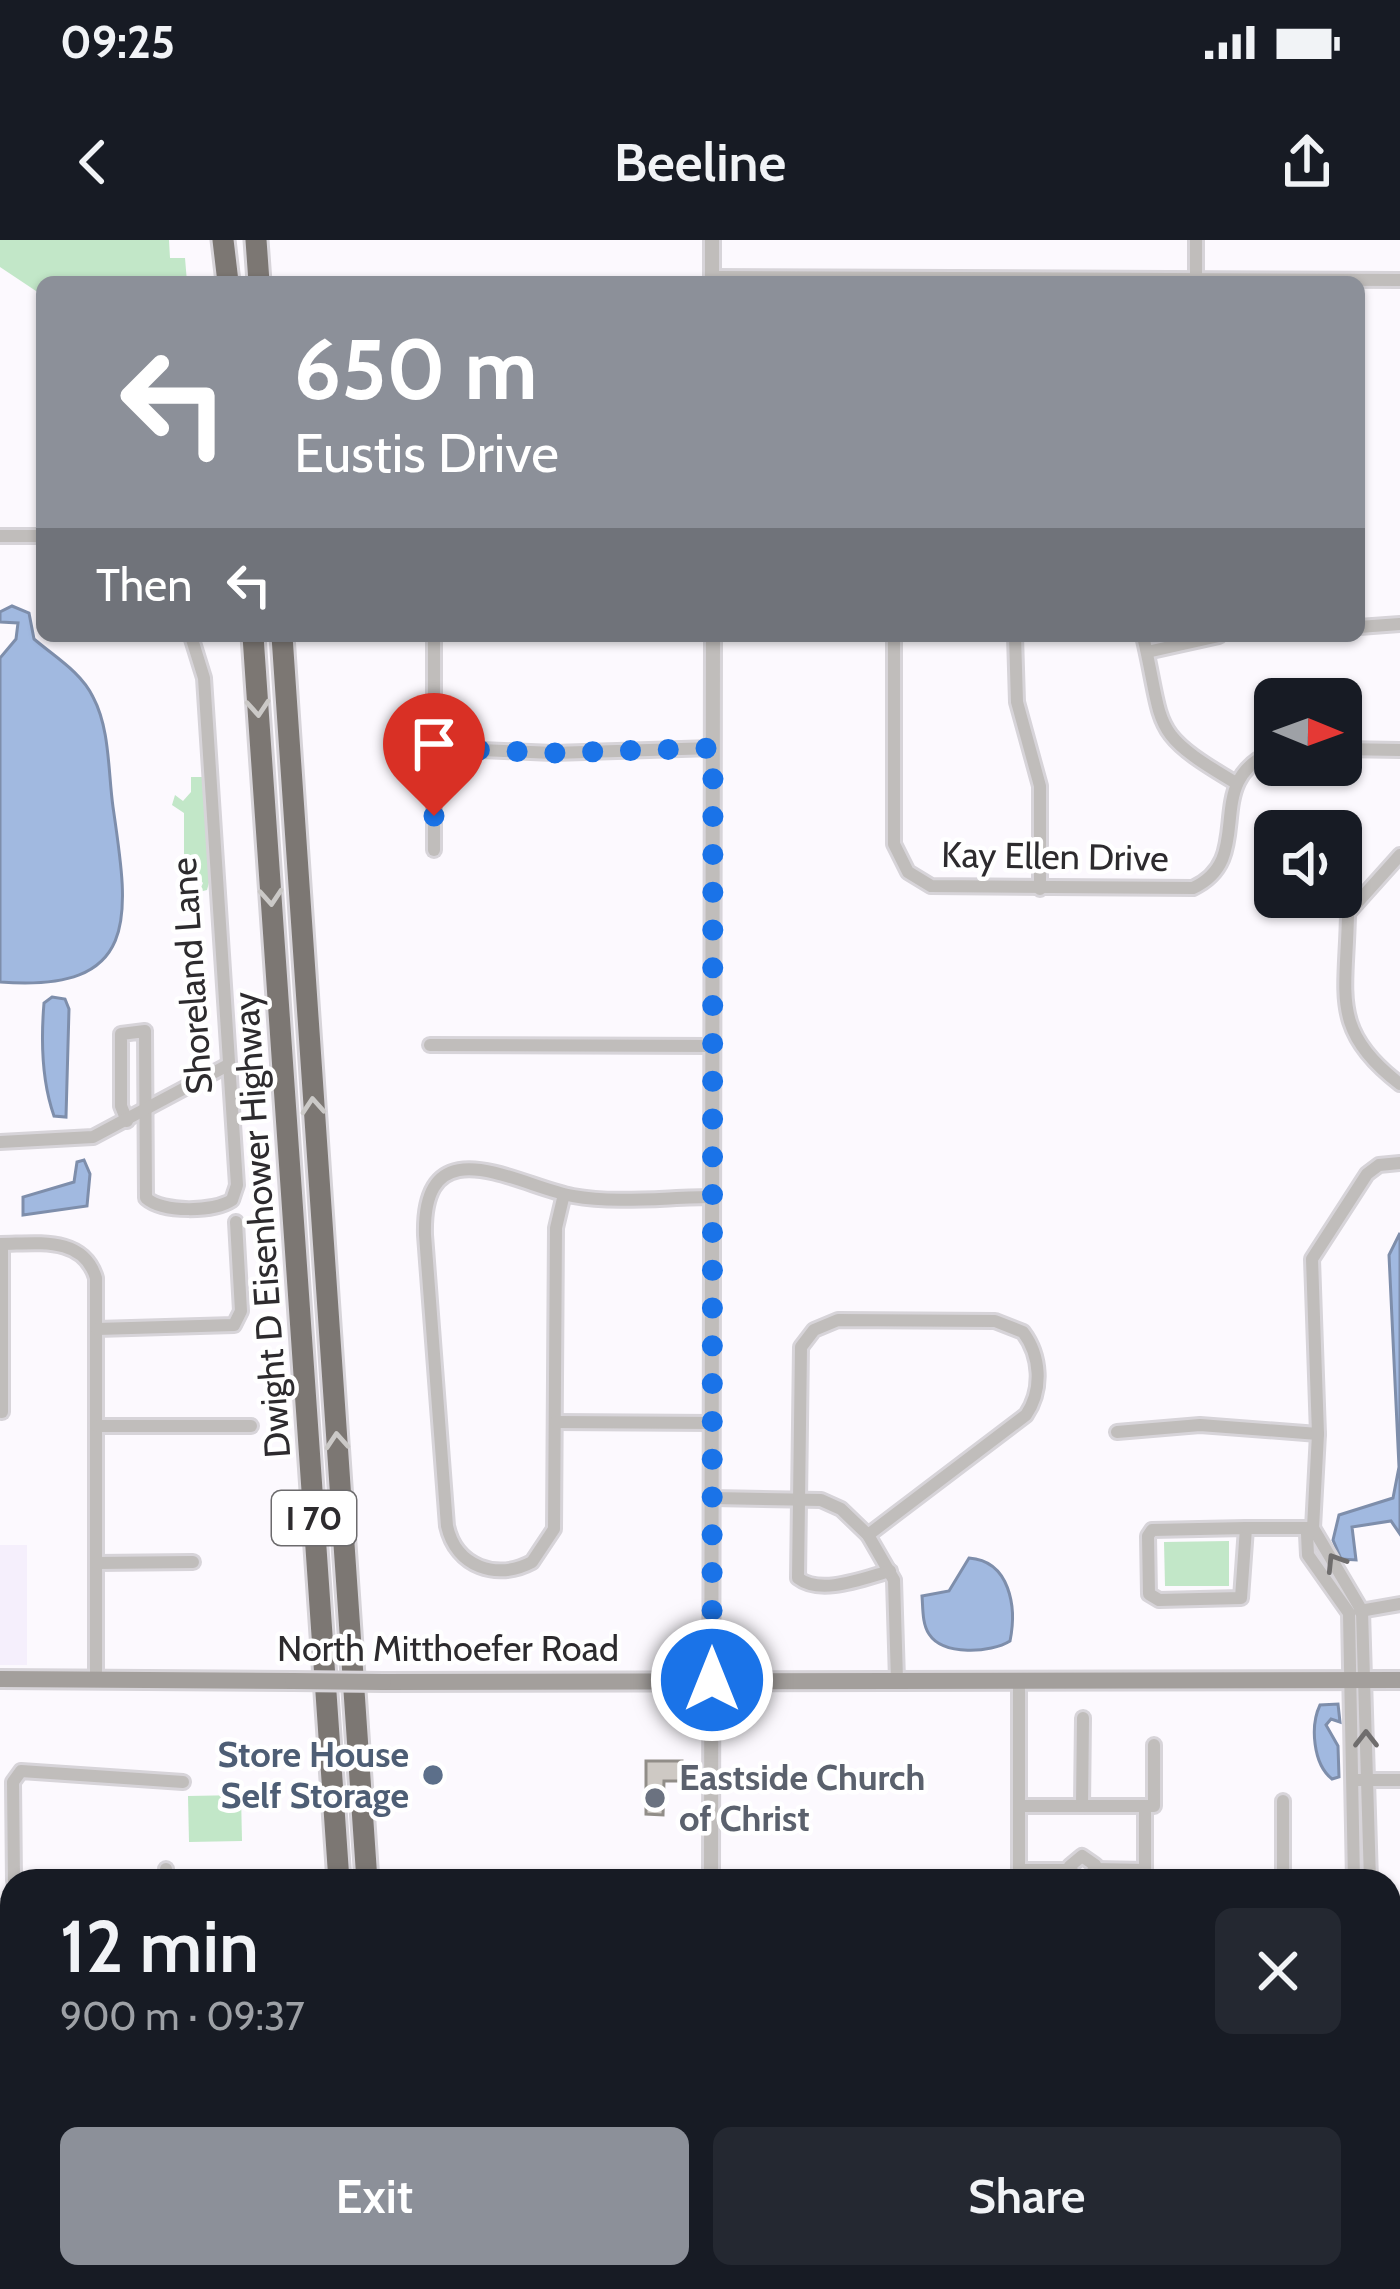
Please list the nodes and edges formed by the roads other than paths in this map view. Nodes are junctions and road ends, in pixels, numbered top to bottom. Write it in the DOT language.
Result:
graph roads {
  1 [pos="225,240"];
  2 [pos="260,240"];
  3 [pos="712,240"];
  4 [pos="1196,240"];
  5 [pos="228,276"];
  6 [pos="262,276"];
  7 [pos="712,276"];
  8 [pos="1196,276"];
  9 [pos="1365,280"];
  10 [pos="1400,280"];
  11 [pos="0,536"];
  12 [pos="36,536"];
  13 [pos="1400,624"];
  14 [pos="1365,627"];
  15 [pos="194,642"];
  16 [pos="253,642"];
  17 [pos="283,642"];
  18 [pos="434,642"];
  19 [pos="713,642"];
  20 [pos="894,642"];
  21 [pos="1015,642"];
  22 [pos="1144,642"];
  23 [pos="1192,642"];
  24 [pos="1147,652"];
  25 [pos="434,748"];
  26 [pos="713,748"];
  27 [pos="1362,749"];
  28 [pos="1400,750"];
  29 [pos="1254,763"];
  30 [pos="1236,783"];
  31 [pos="434,850"];
  32 [pos="1400,855"];
  33 [pos="1040,890"];
  34 [pos="430,1045"];
  35 [pos="713,1046"];
  36 [pos="228,1065"];
  37 [pos="1400,1084"];
  38 [pos="145,1112"];
  39 [pos="127,1121"];
  40 [pos="0,1142"];
  41 [pos="1400,1162"];
  42 [pos="564,1194"];
  43 [pos="713,1197"];
  44 [pos="236,1222"];
  45 [pos="1,1244"];
  46 [pos="97,1329"];
  47 [pos="2,1412"];
  48 [pos="556,1422"];
  49 [pos="713,1423"];
  50 [pos="98,1426"];
  51 [pos="250,1426"];
  52 [pos="1117,1432"];
  53 [pos="1318,1434"];
  54 [pos="713,1498"];
  55 [pos="796,1498"];
  56 [pos="1246,1528"];
  57 [pos="1313,1528"];
  58 [pos="868,1535"];
  59 [pos="193,1562"];
  60 [pos="97,1563"];
  61 [pos="890,1570"];
  62 [pos="1400,1604"];
  63 [pos="1356,1612"];
  64 [pos="0,1679"];
  65 [pos="96,1679"];
  66 [pos="712,1680"];
  67 [pos="897,1680"];
  68 [pos="1019,1680"];
  69 [pos="1357,1680"];
  70 [pos="1400,1680"];
  71 [pos="1083,1718"];
  72 [pos="1154,1745"];
  73 [pos="1358,1780"];
  74 [pos="1400,1780"];
  75 [pos="183,1782"];
  76 [pos="1283,1802"];
  77 [pos="1019,1806"];
  78 [pos="1082,1806"];
  79 [pos="1145,1806"];
  80 [pos="14,1869"];
  81 [pos="338,1869"];
  82 [pos="366,1869"];
  83 [pos="711,1869"];
  84 [pos="1019,1869"];
  85 [pos="1145,1869"];
  86 [pos="1282,1869"];
  87 [pos="1354,1869"];
  88 [pos="1369,1869"];
  1 -- 5 [label="highway"];
  2 -- 6 [label="highway"];
  3 -- 7 [label="street"];
  4 -- 8 [label="street"];
  9 -- 10 [label="street"];
  11 -- 12 [label="street"];
  13 -- 14 [label="street"];
  15 -- 36 [label="street, Shoreland Lane"];
  16 -- 81 [label="highway, Dwight D Eisenhower Highway / I 70, one-way"];
  82 -- 17 [label="highway, Dwight D Eisenhower Highway / I 70, one-way"];
  18 -- 25 [label="street"];
  19 -- 26 [label="street"];
  20 -- 33 [label="street, Kay Ellen Drive"];
  21 -- 33 [label="street"];
  22 -- 24 [label="street"];
  23 -- 24 [label="street"];
  24 -- 30 [label="street"];
  25 -- 26 [label="street"];
  25 -- 31 [label="street"];
  26 -- 35 [label="street"];
  27 -- 28 [label="street"];
  29 -- 30 [label="street"];
  30 -- 33 [label="street, Kay Ellen Drive"];
  32 -- 37 [label="street"];
  34 -- 35 [label="street"];
  35 -- 43 [label="street"];
  36 -- 38 [label="street"];
  36 -- 38 [label="street, Shoreland Lane"];
  38 -- 39 [label="street"];
  38 -- 39 [label="street"];
  39 -- 40 [label="street"];
  41 -- 53 [label="street"];
  42 -- 43 [label="street"];
  42 -- 48 [label="street"];
  42 -- 48 [label="street"];
  43 -- 49 [label="street"];
  44 -- 46 [label="street"];
  45 -- 46 [label="street"];
  45 -- 47 [label="street"];
  46 -- 50 [label="street"];
  48 -- 49 [label="street"];
  49 -- 54 [label="street"];
  50 -- 51 [label="street"];
  50 -- 60 [label="street"];
  52 -- 53 [label="street"];
  53 -- 57 [label="street"];
  54 -- 55 [label="street"];
  54 -- 66 [label="street"];
  55 -- 58 [label="street"];
  55 -- 58 [label="street"];
  55 -- 61 [label="street"];
  56 -- 56 [label="street"];
  56 -- 57 [label="street"];
  57 -- 63 [label="street"];
  58 -- 61 [label="street"];
  59 -- 60 [label="street"];
  60 -- 65 [label="street"];
  61 -- 67 [label="street"];
  62 -- 63 [label="street"];
  63 -- 69 [label="street"];
  64 -- 65 [label="main road, North Mitthoefer Road"];
  65 -- 66 [label="main road, North Mitthoefer Road, bridge"];
  66 -- 67 [label="main road, North Mitthoefer Road"];
  66 -- 83 [label="street"];
  67 -- 68 [label="main road, North Mitthoefer Road"];
  68 -- 69 [label="main road, North Mitthoefer Road"];
  68 -- 77 [label="street"];
  69 -- 70 [label="main road, North Mitthoefer Road"];
  69 -- 73 [label="street"];
  71 -- 78 [label="street"];
  72 -- 79 [label="street"];
  73 -- 74 [label="street"];
  73 -- 87 [label="street"];
  73 -- 88 [label="street"];
  75 -- 80 [label="street"];
  76 -- 86 [label="street"];
  77 -- 78 [label="street"];
  77 -- 84 [label="street"];
  78 -- 79 [label="street"];
  79 -- 85 [label="street"];
}
